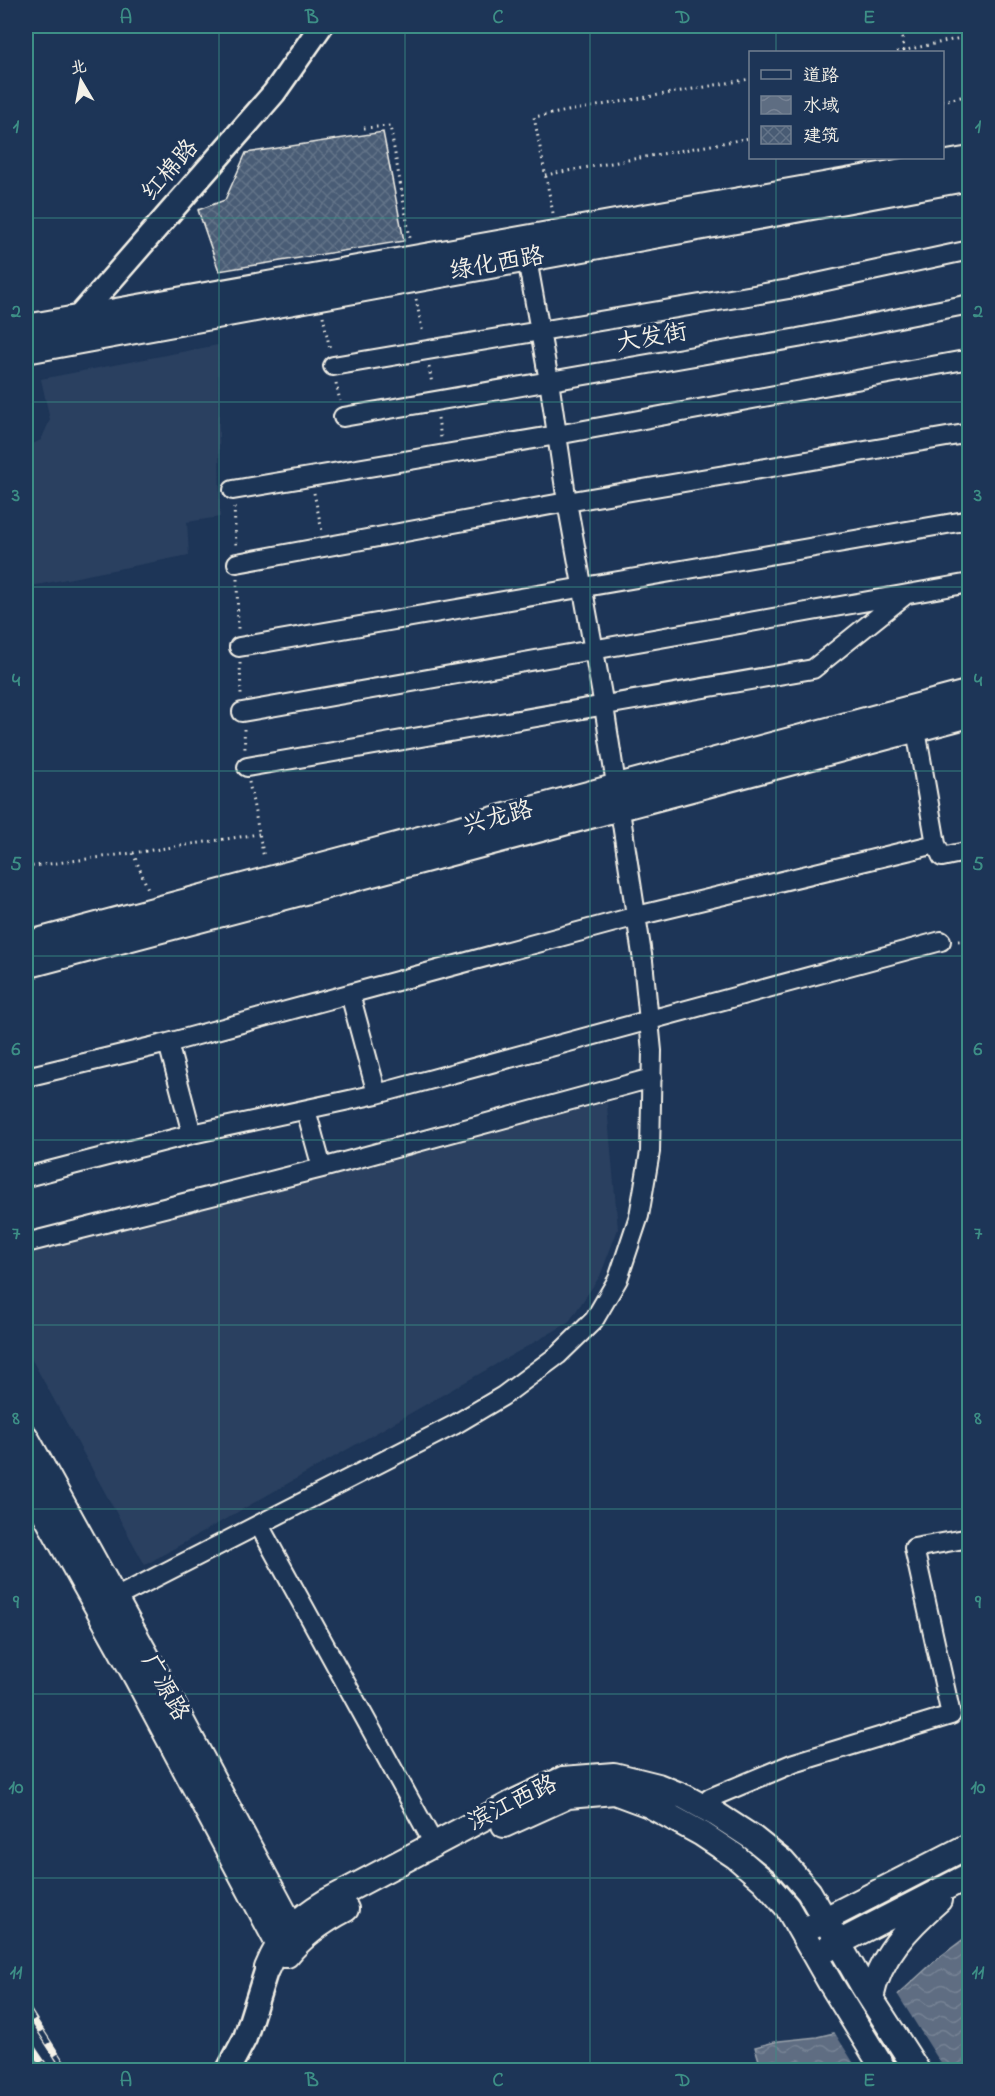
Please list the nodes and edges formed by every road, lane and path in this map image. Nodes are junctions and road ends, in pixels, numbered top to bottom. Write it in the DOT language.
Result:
graph roads {
  1 [pos="321,26"];
  2 [pos="434,26"];
  3 [pos="493,26"];
  4 [pos="900,26"];
  5 [pos="969,36"];
  6 [pos="904,51"];
  7 [pos="908,51"];
  8 [pos="749,79"];
  9 [pos="969,95"];
  10 [pos="944,101"];
  11 [pos="364,128"];
  12 [pos="749,138"];
  13 [pos="969,159"];
  14 [pos="545,175"];
  15 [pos="969,178"];
  16 [pos="556,232"];
  17 [pos="969,250"];
  18 [pos="414,258"];
  19 [pos="527,259"];
  20 [pos="969,304"];
  21 [pos="78,318"];
  22 [pos="26,327"];
  23 [pos="541,331"];
  24 [pos="53,346"];
  25 [pos="26,351"];
  26 [pos="969,359"];
  27 [pos="333,366"];
  28 [pos="549,381"];
  29 [pos="343,417"];
  30 [pos="969,433"];
  31 [pos="557,435"];
  32 [pos="311,477"];
  33 [pos="233,490"];
  34 [pos="567,502"];
  35 [pos="969,520"];
  36 [pos="325,547"];
  37 [pos="237,563"];
  38 [pos="969,583"];
  39 [pos="583,587"];
  40 [pos="906,594"];
  41 [pos="239,646"];
  42 [pos="594,650"];
  43 [pos="969,692"];
  44 [pos="604,706"];
  45 [pos="242,712"];
  46 [pos="969,715"];
  47 [pos="916,730"];
  48 [pos="247,767"];
  49 [pos="617,798"];
  50 [pos="258,834"];
  51 [pos="936,844"];
  52 [pos="969,851"];
  53 [pos="133,853"];
  54 [pos="26,867"];
  55 [pos="270,879"];
  56 [pos="156,909"];
  57 [pos="637,916"];
  58 [pos="941,941"];
  59 [pos="26,944"];
  60 [pos="26,966"];
  61 [pos="350,994"];
  62 [pos="649,1020"];
  63 [pos="168,1044"];
  64 [pos="26,1077"];
  65 [pos="652,1078"];
  66 [pos="377,1095"];
  67 [pos="306,1110"];
  68 [pos="192,1134"];
  69 [pos="322,1168"];
  70 [pos="26,1177"];
  71 [pos="26,1244"];
  72 [pos="26,1437"];
  73 [pos="26,1480"];
  74 [pos="259,1525"];
  75 [pos="969,1538"];
  76 [pos="115,1598"];
  77 [pos="710,1798"];
  78 [pos="434,1844"];
  79 [pos="969,1845"];
  80 [pos="966,1877"];
  81 [pos="825,1919"];
  82 [pos="801,1931"];
  83 [pos="839,1943"];
  84 [pos="283,1951"];
  85 [pos="815,1956"];
  86 [pos="870,1986"];
  87 [pos="228,2070"];
  88 [pos="239,2070"];
  89 [pos="884,2070"];
  90 [pos="917,2070"];
  1 -- 21 [label="street, 红棉路"];
  2 -- 3 [label="path"];
  4 -- 6 [label="path"];
  5 -- 7 [label="path"];
  8 -- 14 [label="path"];
  9 -- 10 [label="path"];
  11 -- 18 [label="path"];
  12 -- 14 [label="path"];
  13 -- 16 [label="main road, 绿化西路"];
  14 -- 16 [label="path"];
  15 -- 19 [label="main road, 绿化西路"];
  16 -- 18 [label="main road, 绿化西路"];
  17 -- 23 [label="street"];
  18 -- 21 [label="main road, 绿化西路"];
  19 -- 23 [label="street"];
  19 -- 24 [label="main road, 绿化西路"];
  20 -- 28 [label="street, 大发街"];
  21 -- 22 [label="main road, 绿化西路"];
  21 -- 24 [label="street, 红棉路"];
  23 -- 27 [label="street"];
  23 -- 28 [label="street"];
  24 -- 25 [label="main road, 绿化西路"];
  26 -- 31 [label="street"];
  28 -- 29 [label="street, 大发街"];
  28 -- 31 [label="street"];
  30 -- 34 [label="street"];
  31 -- 32 [label="street"];
  31 -- 34 [label="street"];
  32 -- 33 [label="street"];
  32 -- 36 [label="path"];
  33 -- 37 [label="path"];
  34 -- 36 [label="street"];
  34 -- 39 [label="street"];
  35 -- 39 [label="street"];
  36 -- 37 [label="street"];
  37 -- 41 [label="path"];
  38 -- 40 [label="street"];
  39 -- 41 [label="street"];
  39 -- 42 [label="street"];
  40 -- 42 [label="street"];
  40 -- 44 [label="street"];
  41 -- 45 [label="path"];
  42 -- 44 [label="street"];
  42 -- 45 [label="street"];
  43 -- 49 [label="main road, 兴龙路"];
  44 -- 48 [label="street"];
  44 -- 49 [label="street"];
  45 -- 48 [label="path"];
  46 -- 47 [label="main road, 兴龙路"];
  47 -- 49 [label="main road, 兴龙路"];
  47 -- 51 [label="street"];
  48 -- 50 [label="path"];
  49 -- 55 [label="main road, 兴龙路"];
  49 -- 57 [label="street"];
  49 -- 60 [label="main road, 兴龙路"];
  50 -- 53 [label="path"];
  50 -- 55 [label="path"];
  51 -- 52 [label="street"];
  51 -- 57 [label="street"];
  53 -- 54 [label="path"];
  53 -- 56 [label="path"];
  55 -- 56 [label="main road, 兴龙路"];
  56 -- 59 [label="main road, 兴龙路"];
  57 -- 61 [label="street"];
  57 -- 62 [label="street"];
  58 -- 62 [label="street"];
  61 -- 63 [label="street"];
  61 -- 66 [label="street"];
  62 -- 65 [label="street"];
  62 -- 66 [label="street"];
  63 -- 64 [label="street"];
  63 -- 68 [label="street"];
  65 -- 69 [label="street"];
  65 -- 74 [label="street"];
  66 -- 67 [label="street"];
  67 -- 68 [label="street"];
  67 -- 69 [label="street"];
  68 -- 70 [label="street"];
  69 -- 71 [label="street"];
  72 -- 76 [label="main road, 广源路"];
  73 -- 84 [label="main road, 广源路"];
  74 -- 76 [label="street"];
  74 -- 78 [label="street"];
  75 -- 77 [label="street"];
  76 -- 84 [label="main road, 广源路"];
  78 -- 81 [label="main road, 滨江西路"];
  78 -- 84 [label="main road, 滨江西路"];
  79 -- 81 [label="main road"];
  80 -- 83 [label="main road"];
  80 -- 86 [label="main road"];
  81 -- 82 [label="main road"];
  81 -- 83 [label="main road, 滨江西路"];
  82 -- 84 [label="main road, 滨江西路"];
  82 -- 85 [label="main road, 滨江西路"];
  83 -- 85 [label="main road"];
  83 -- 86 [label="main road, 滨江西路"];
  84 -- 87 [label="street"];
  84 -- 88 [label="street"];
  85 -- 89 [label="main road, 滨江西路"];
  86 -- 90 [label="main road, 滨江西路"];
}
